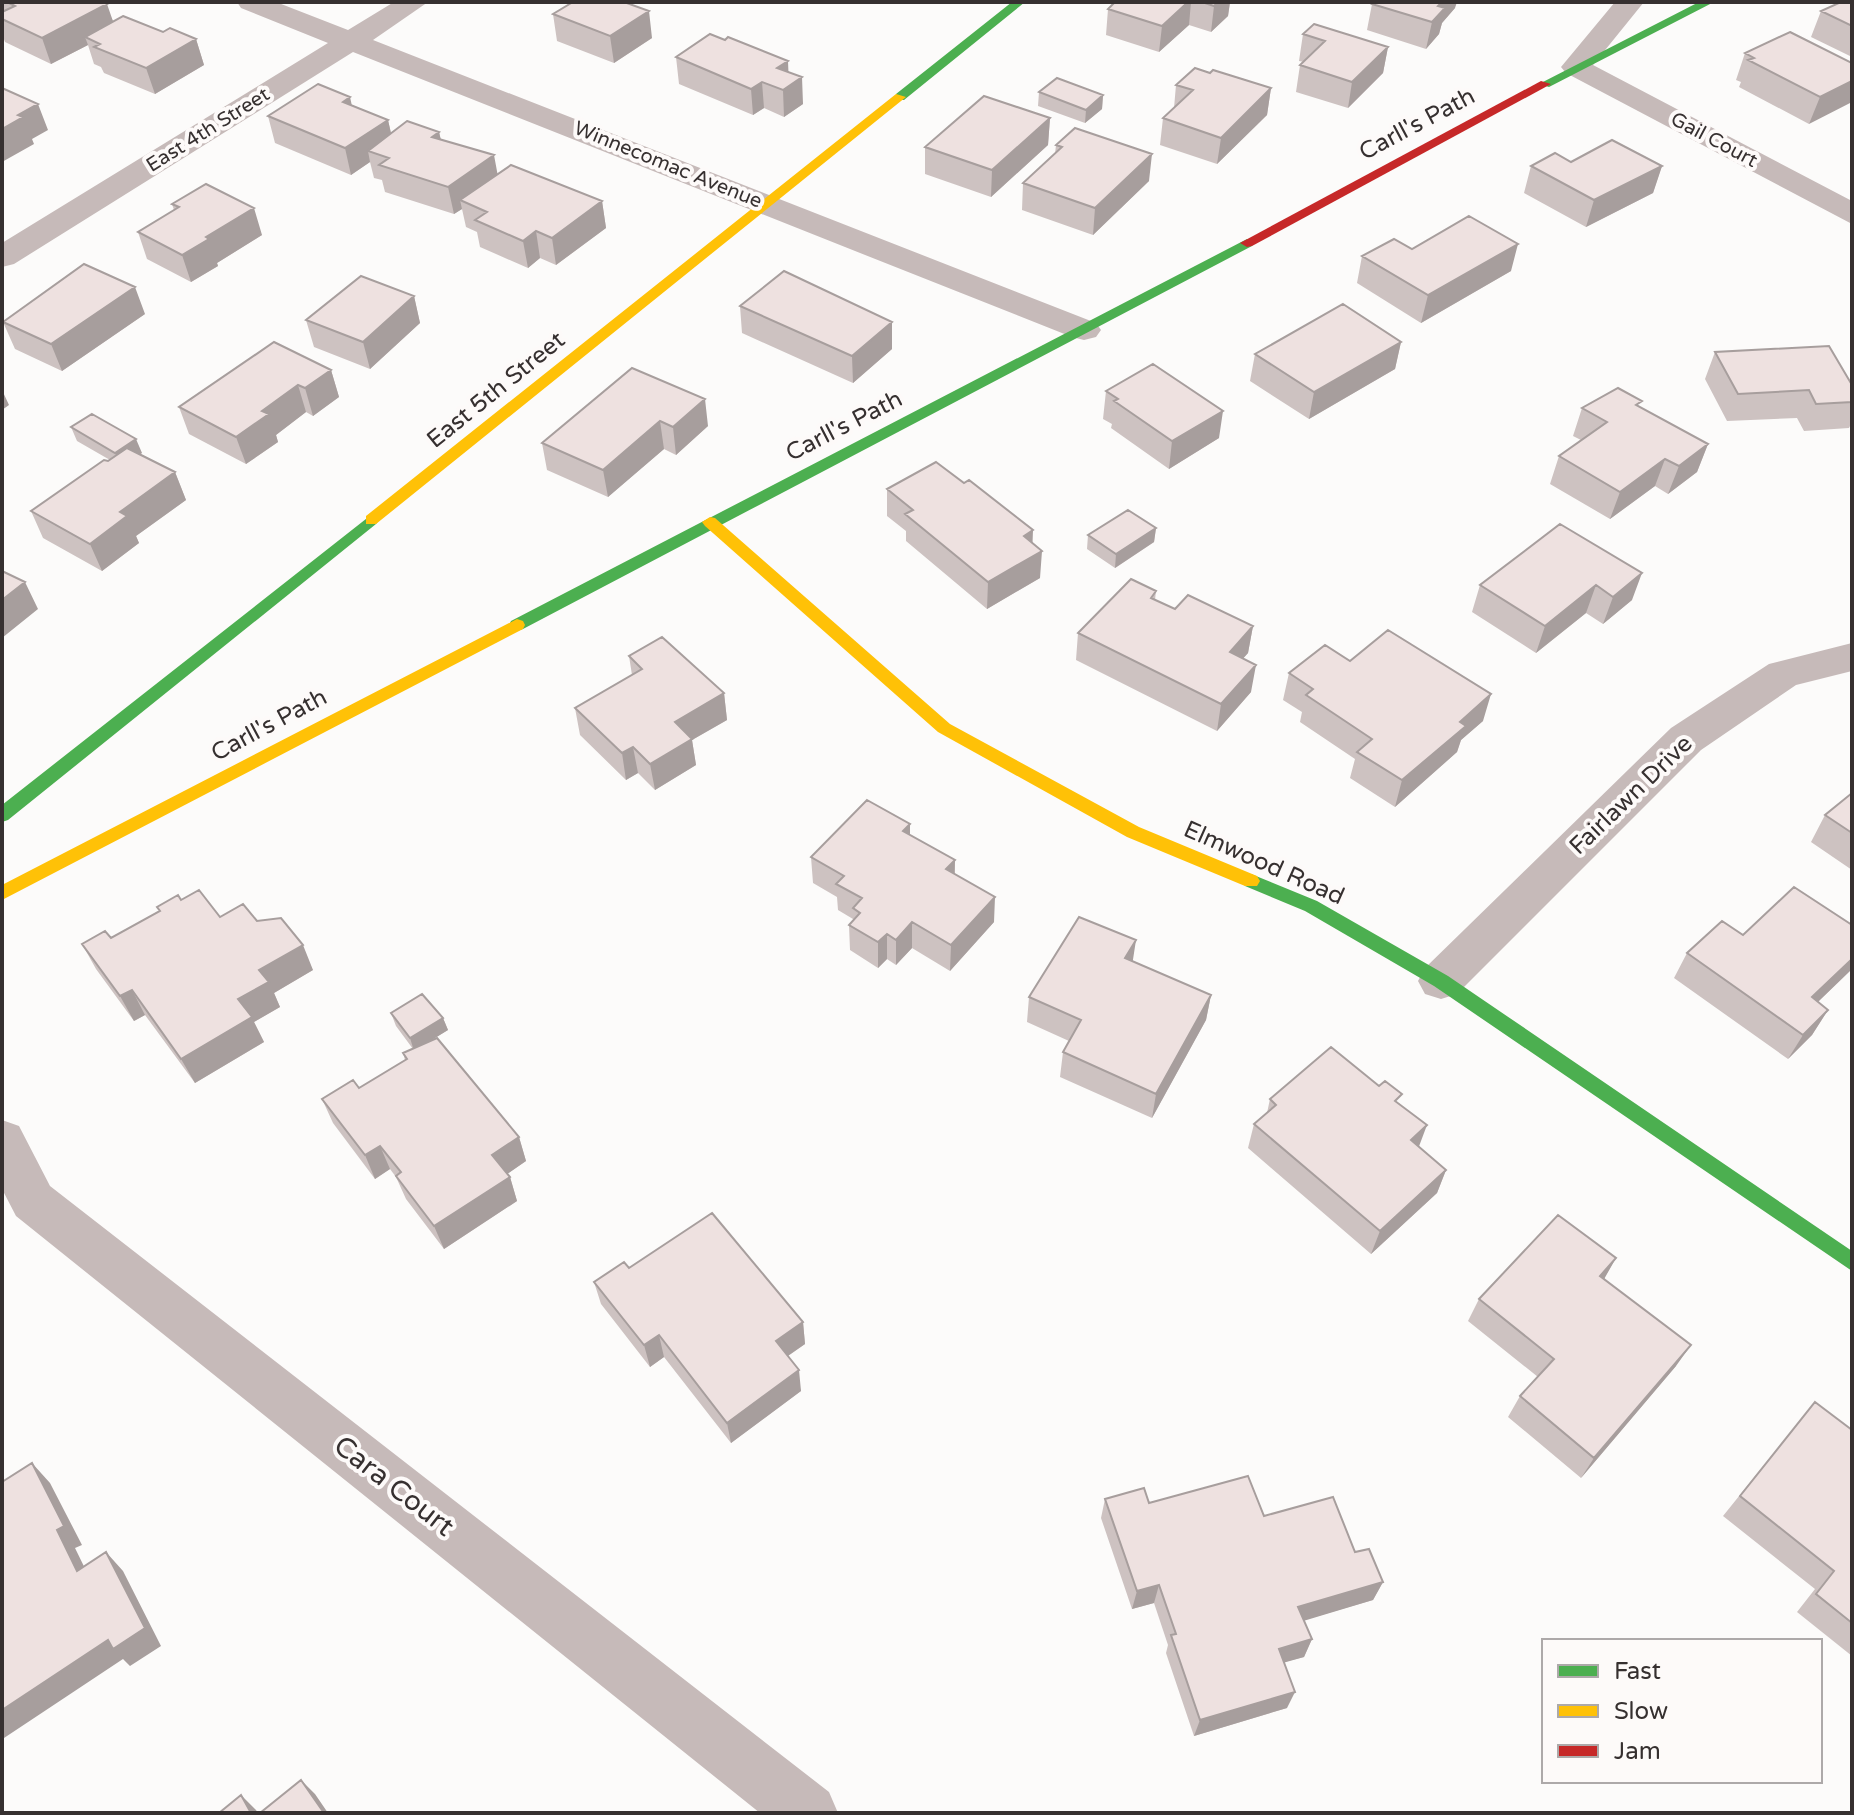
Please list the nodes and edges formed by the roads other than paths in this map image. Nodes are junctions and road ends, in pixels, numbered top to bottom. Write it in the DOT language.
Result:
graph roads {
  1 [pos="251,2"];
  2 [pos="414,2"];
  3 [pos="1019,2"];
  4 [pos="1630,2"];
  5 [pos="1708,2"];
  6 [pos="352,40"];
  7 [pos="1576,67"];
  8 [pos="766,204"];
  9 [pos="1852,214"];
  10 [pos="2,257"];
  11 [pos="1084,330"];
  12 [pos="710,522"];
  13 [pos="1852,657"];
  14 [pos="2,815"];
  15 [pos="2,893"];
  16 [pos="1441,981"];
  17 [pos="2,1141"];
  18 [pos="1852,1262"];
  19 [pos="808,1813"];
  1 -- 6 [label="street, Winnecomac Avenue"];
  2 -- 6 [label="street, East 4th Street"];
  3 -- 8 [label="street, East 5th Street"];
  4 -- 7 [label="street"];
  5 -- 7 [label="street, Carll's Path"];
  6 -- 8 [label="street, Winnecomac Avenue"];
  6 -- 10 [label="street, East 4th Street"];
  7 -- 9 [label="street, Gail Court"];
  7 -- 11 [label="street, Carll's Path"];
  8 -- 11 [label="street, Winnecomac Avenue"];
  8 -- 14 [label="street, East 5th Street"];
  11 -- 12 [label="street, Carll's Path"];
  12 -- 15 [label="street, Carll's Path"];
  12 -- 16 [label="street, Elmwood Road"];
  13 -- 16 [label="street, Fairlawn Drive"];
  16 -- 18 [label="street, Elmwood Road"];
  17 -- 19 [label="street, Cara Court"];
}
